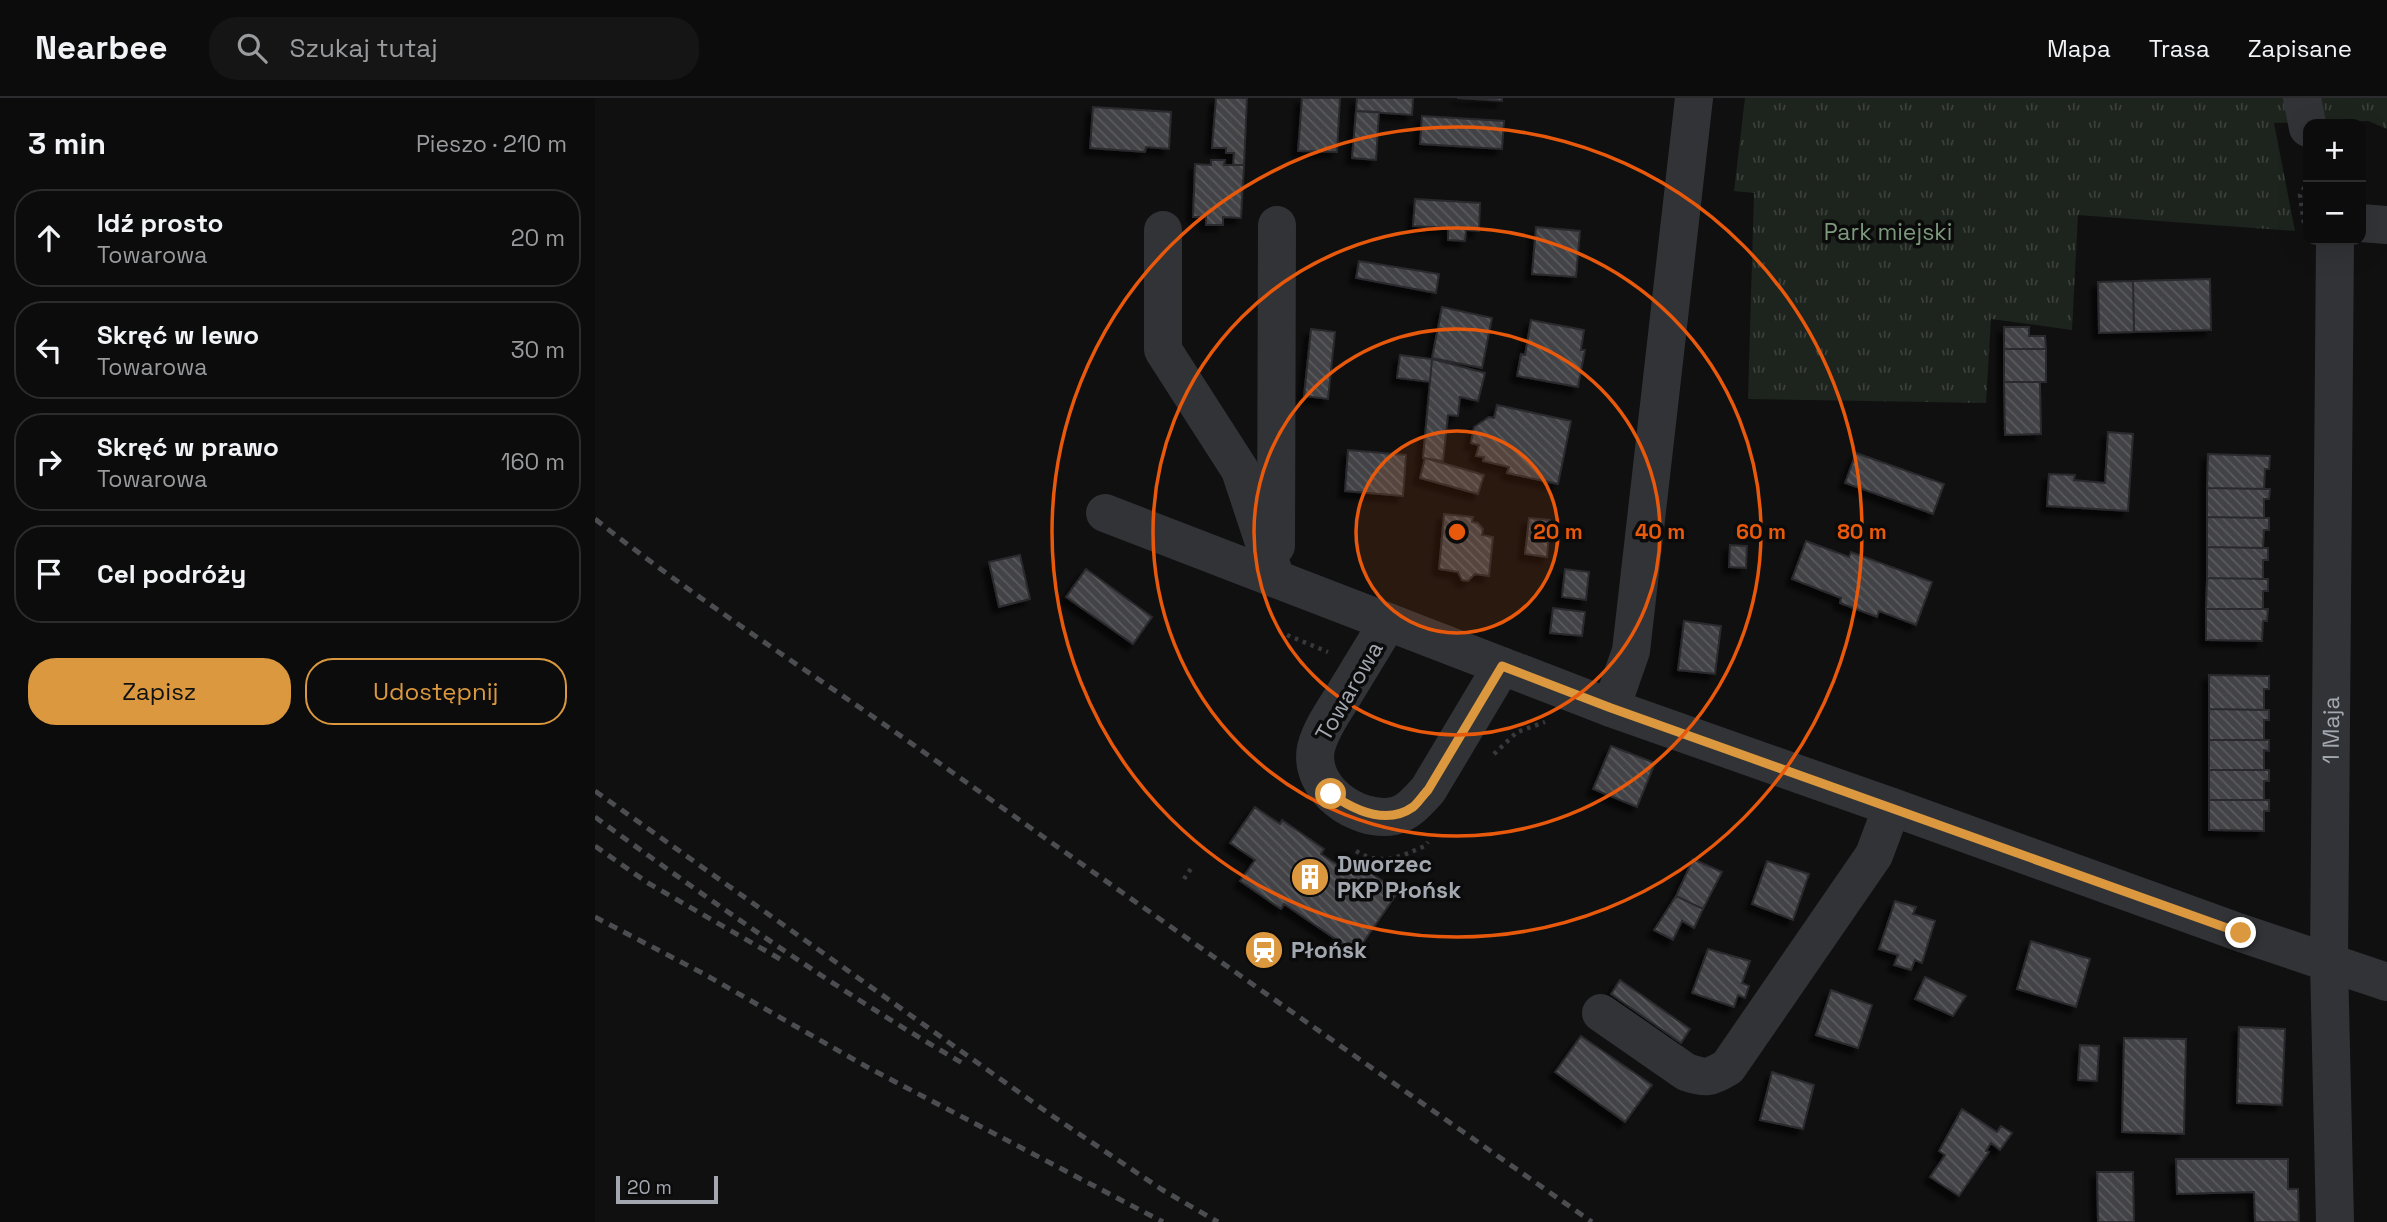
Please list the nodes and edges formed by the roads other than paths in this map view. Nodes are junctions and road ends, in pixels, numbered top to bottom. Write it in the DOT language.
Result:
graph roads {
  1 [pos="1694,98"];
  2 [pos="2366,223"];
  3 [pos="1277,225"];
  4 [pos="2387,225"];
  5 [pos="1163,230"];
  6 [pos="2335,245"];
  7 [pos="1105,513"];
  8 [pos="1276,579"];
  9 [pos="1388,622"];
  10 [pos="1502,666"];
  11 [pos="1611,708"];
  12 [pos="1892,807"];
  13 [pos="2329,962"];
  14 [pos="2387,982"];
  15 [pos="1601,1013"];
  16 [pos="2335,1222"];
  1 -- 11 [label="street"];
  2 -- 4 [label="street"];
  3 -- 8 [label="street"];
  5 -- 8 [label="street"];
  6 -- 13 [label="street, 1 Maja"];
  7 -- 8 [label="street, Towarowa"];
  8 -- 9 [label="street, Towarowa"];
  9 -- 10 [label="street, Towarowa"];
  9 -- 10 [label="street, Towarowa"];
  10 -- 11 [label="street, Towarowa"];
  11 -- 12 [label="street, Towarowa"];
  12 -- 13 [label="street, Towarowa"];
  12 -- 15 [label="street"];
  13 -- 14 [label="street, Towarowa"];
  13 -- 16 [label="street, 1 Maja"];
}
